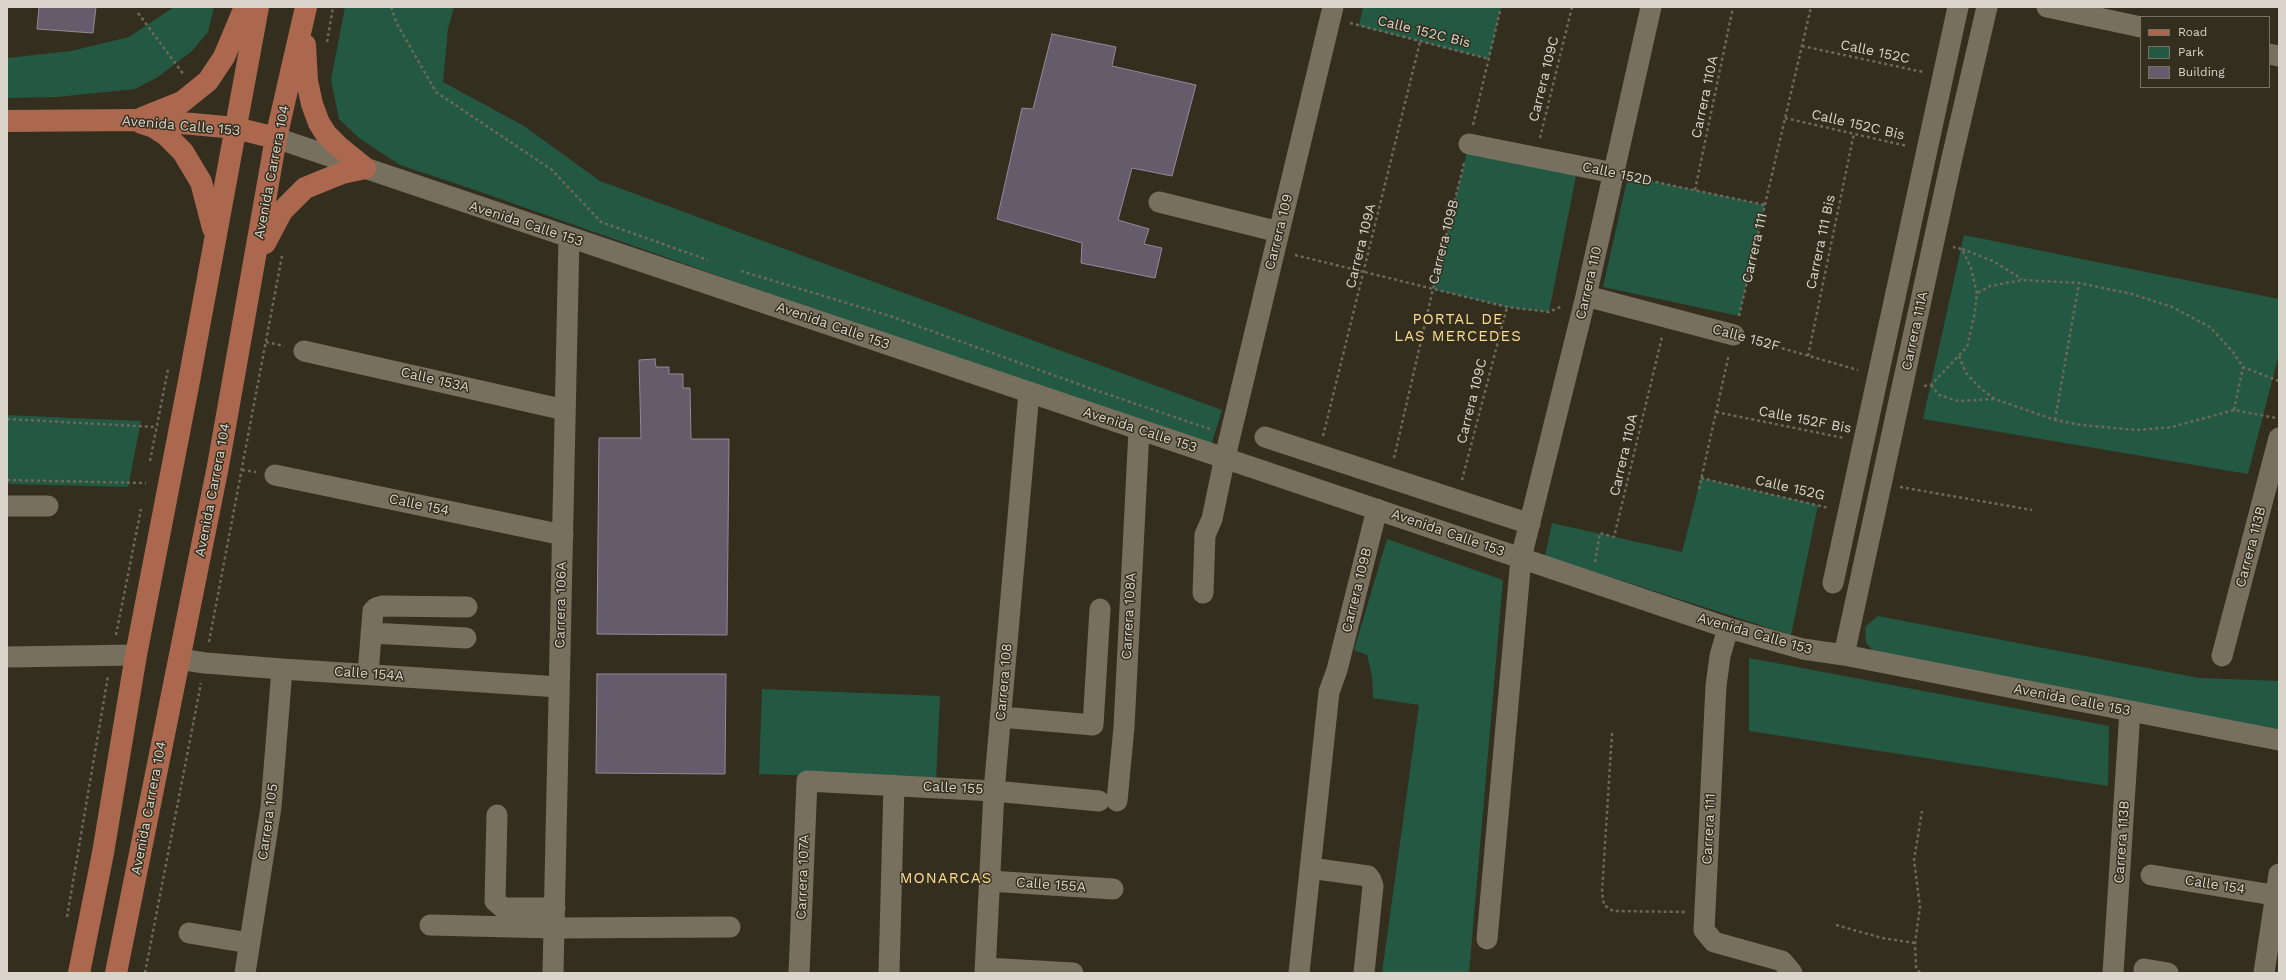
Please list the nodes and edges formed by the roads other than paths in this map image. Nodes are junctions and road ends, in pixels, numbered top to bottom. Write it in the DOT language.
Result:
graph roads {
  1 [pos="245,7"];
  2 [pos="258,7"];
  3 [pos="1651,7"];
  4 [pos="1958,7"];
  5 [pos="1987,7"];
  6 [pos="2046,7"];
  7 [pos="305,10"];
  8 [pos="1332,12"];
  9 [pos="2140,27"];
  10 [pos="136,120"];
  11 [pos="7,122"];
  12 [pos="235,128"];
  13 [pos="276,138"];
  14 [pos="1469,144"];
  15 [pos="364,168"];
  16 [pos="1614,173"];
  17 [pos="1159,202"];
  18 [pos="215,238"];
  19 [pos="568,238"];
  20 [pos="1277,241"];
  21 [pos="255,262"];
  22 [pos="1586,296"];
  23 [pos="1734,335"];
  24 [pos="304,351"];
  25 [pos="1029,392"];
  26 [pos="565,410"];
  27 [pos="1139,430"];
  28 [pos="1265,436"];
  29 [pos="2279,438"];
  30 [pos="1225,457"];
  31 [pos="275,475"];
  32 [pos="7,506"];
  33 [pos="48,506"];
  34 [pos="1377,509"];
  35 [pos="1530,524"];
  36 [pos="563,535"];
  37 [pos="1521,558"];
  38 [pos="1833,583"];
  39 [pos="1203,593"];
  40 [pos="467,607"];
  41 [pos="1100,609"];
  42 [pos="1728,628"];
  43 [pos="371,633"];
  44 [pos="466,638"];
  45 [pos="136,655"];
  46 [pos="1844,655"];
  47 [pos="2222,656"];
  48 [pos="7,657"];
  49 [pos="179,659"];
  50 [pos="282,669"];
  51 [pos="368,674"];
  52 [pos="559,687"];
  53 [pos="2130,711"];
  54 [pos="1001,717"];
  55 [pos="2279,740"];
  56 [pos="807,781"];
  57 [pos="894,785"];
  58 [pos="994,791"];
  59 [pos="1108,801"];
  60 [pos="497,815"];
  61 [pos="1310,868"];
  62 [pos="2279,874"];
  63 [pos="2151,875"];
  64 [pos="989,881"];
  65 [pos="1113,889"];
  66 [pos="2277,896"];
  67 [pos="554,918"];
  68 [pos="430,925"];
  69 [pos="730,927"];
  70 [pos="189,932"];
  71 [pos="1487,938"];
  72 [pos="249,943"];
  73 [pos="2144,969"];
  74 [pos="985,970"];
  75 [pos="79,973"];
  76 [pos="116,973"];
  77 [pos="245,973"];
  78 [pos="554,973"];
  79 [pos="799,973"];
  80 [pos="889,973"];
  81 [pos="1073,973"];
  82 [pos="1299,973"];
  83 [pos="1364,973"];
  84 [pos="1792,973"];
  85 [pos="2113,973"];
  86 [pos="2168,973"];
  87 [pos="2264,973"];
  1 -- 10 [label="main road"];
  2 -- 12 [label="main road"];
  3 -- 16 [label="street, Carrera 110"];
  4 -- 38 [label="street, Carrera 111A"];
  5 -- 46 [label="street, Carrera 111A"];
  6 -- 9 [label="street"];
  7 -- 13 [label="main road, Avenida Carrera 104"];
  7 -- 15 [label="main road"];
  8 -- 20 [label="street, Carrera 109"];
  10 -- 11 [label="main road, Avenida Calle 153"];
  10 -- 12 [label="main road, Avenida Calle 153"];
  10 -- 18 [label="main road"];
  12 -- 13 [label="main road, Avenida Calle 153"];
  12 -- 18 [label="main road"];
  13 -- 15 [label="street, Avenida Calle 153"];
  13 -- 21 [label="main road, Avenida Carrera 104"];
  14 -- 16 [label="street, Calle 152D"];
  15 -- 19 [label="street, Avenida Calle 153"];
  15 -- 21 [label="main road"];
  16 -- 22 [label="street, Carrera 110"];
  17 -- 20 [label="street"];
  18 -- 45 [label="main road"];
  19 -- 25 [label="street, Avenida Calle 153"];
  19 -- 26 [label="street, Carrera 106A"];
  20 -- 30 [label="street, Carrera 109"];
  21 -- 49 [label="main road, Avenida Carrera 104"];
  22 -- 23 [label="street, Calle 152F"];
  22 -- 35 [label="street, Carrera 110"];
  24 -- 26 [label="street, Calle 153A"];
  25 -- 27 [label="street, Avenida Calle 153"];
  25 -- 54 [label="street, Carrera 108"];
  26 -- 36 [label="street, Carrera 106A"];
  27 -- 30 [label="street, Avenida Calle 153"];
  27 -- 59 [label="street, Carrera 108A"];
  28 -- 35 [label="street"];
  29 -- 47 [label="street, Carrera 113B"];
  30 -- 34 [label="street, Avenida Calle 153"];
  30 -- 39 [label="street, Carrera 109"];
  31 -- 36 [label="street, Calle 154"];
  32 -- 33 [label="street"];
  34 -- 37 [label="street, Avenida Calle 153"];
  34 -- 61 [label="street, Carrera 109B"];
  35 -- 37 [label="street, Carrera 110"];
  36 -- 52 [label="street, Carrera 106A"];
  37 -- 42 [label="street, Avenida Calle 153"];
  37 -- 71 [label="street, Carrera 110"];
  40 -- 43 [label="street"];
  41 -- 54 [label="street"];
  42 -- 46 [label="street, Avenida Calle 153"];
  42 -- 84 [label="street, Carrera 111"];
  43 -- 44 [label="street"];
  43 -- 51 [label="street"];
  45 -- 48 [label="street"];
  45 -- 75 [label="main road"];
  46 -- 53 [label="street, Avenida Calle 153"];
  49 -- 50 [label="street, Calle 154A"];
  49 -- 76 [label="main road, Avenida Carrera 104"];
  50 -- 51 [label="street, Calle 154A"];
  50 -- 72 [label="street, Carrera 105"];
  51 -- 52 [label="street, Calle 154A"];
  52 -- 67 [label="street, Carrera 106A"];
  53 -- 55 [label="street, Avenida Calle 153"];
  53 -- 85 [label="street, Carrera 113B"];
  54 -- 58 [label="street, Carrera 108"];
  56 -- 57 [label="street, Calle 155"];
  56 -- 79 [label="street, Carrera 107A"];
  57 -- 58 [label="street, Calle 155"];
  57 -- 80 [label="street"];
  58 -- 59 [label="street, Calle 155"];
  58 -- 64 [label="street, Carrera 108"];
  60 -- 67 [label="street"];
  61 -- 82 [label="street, Carrera 109B"];
  61 -- 83 [label="street"];
  62 -- 66 [label="street"];
  63 -- 66 [label="street, Calle 154"];
  64 -- 65 [label="street, Calle 155A"];
  64 -- 74 [label="street, Carrera 108"];
  66 -- 87 [label="street"];
  67 -- 68 [label="street"];
  67 -- 69 [label="street"];
  67 -- 78 [label="street, Carrera 106A"];
  70 -- 72 [label="street"];
  72 -- 77 [label="street, Carrera 105"];
  73 -- 86 [label="street"];
  74 -- 81 [label="street"];
}
